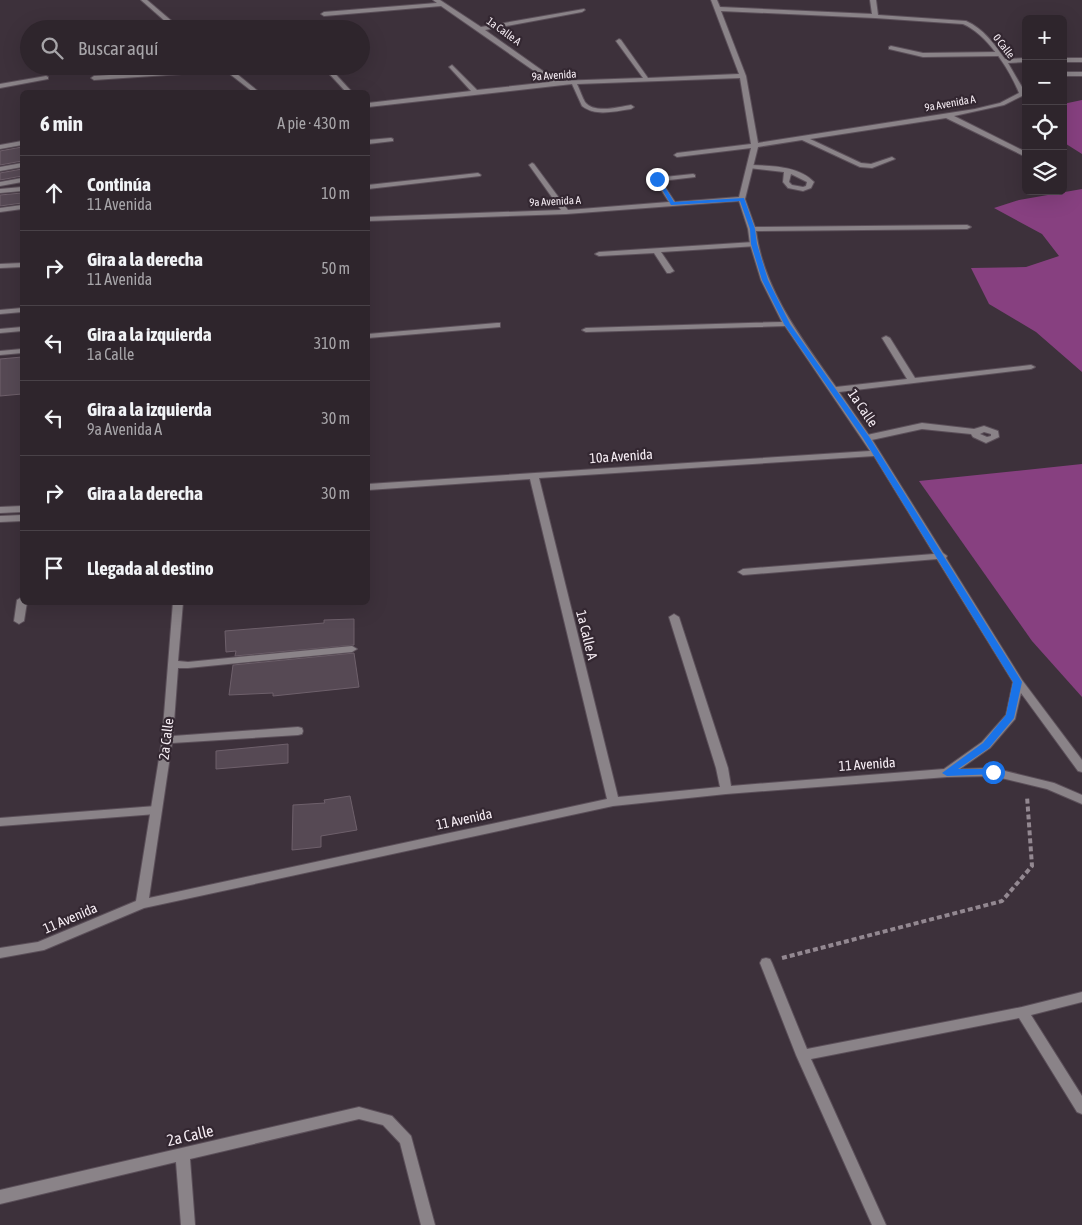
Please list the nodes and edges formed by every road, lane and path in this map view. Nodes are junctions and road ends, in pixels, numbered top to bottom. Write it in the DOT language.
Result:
graph roads {
  1 [pos="144,0"];
  2 [pos="436,0"];
  3 [pos="714,0"];
  4 [pos="873,0"];
  5 [pos="442,4"];
  6 [pos="718,9"];
  7 [pos="582,10"];
  8 [pos="324,14"];
  9 [pos="875,16"];
  10 [pos="167,20"];
  11 [pos="480,29"];
  12 [pos="619,40"];
  13 [pos="891,48"];
  14 [pos="998,54"];
  15 [pos="1022,60"];
  16 [pos="1067,60"];
  17 [pos="1082,60"];
  18 [pos="1003,61"];
  19 [pos="452,67"];
  20 [pos="1067,74"];
  21 [pos="1082,74"];
  22 [pos="133,75"];
  23 [pos="234,75"];
  24 [pos="333,75"];
  25 [pos="743,76"];
  26 [pos="46,78"];
  27 [pos="94,78"];
  28 [pos="647,80"];
  29 [pos="574,83"];
  30 [pos="556,84"];
  31 [pos="0,86"];
  32 [pos="253,90"];
  33 [pos="347,90"];
  34 [pos="475,92"];
  35 [pos="370,105"];
  36 [pos="1000,105"];
  37 [pos="631,107"];
  38 [pos="946,115"];
  39 [pos="804,139"];
  40 [pos="391,140"];
  41 [pos="370,142"];
  42 [pos="20,143"];
  43 [pos="755,146"];
  44 [pos="0,147"];
  45 [pos="1022,153"];
  46 [pos="677,155"];
  47 [pos="892,159"];
  48 [pos="20,165"];
  49 [pos="532,165"];
  50 [pos="751,167"];
  51 [pos="0,169"];
  52 [pos="788,172"];
  53 [pos="478,176"];
  54 [pos="693,176"];
  55 [pos="20,180"];
  56 [pos="0,184"];
  57 [pos="370,187"];
  58 [pos="20,189"];
  59 [pos="0,192"];
  60 [pos="742,199"];
  61 [pos="673,204"];
  62 [pos="20,207"];
  63 [pos="0,210"];
  64 [pos="566,212"];
  65 [pos="20,214"];
  66 [pos="0,216"];
  67 [pos="370,219"];
  68 [pos="967,227"];
  69 [pos="752,229"];
  70 [pos="754,244"];
  71 [pos="656,250"];
  72 [pos="599,254"];
  73 [pos="20,265"];
  74 [pos="0,266"];
  75 [pos="670,271"];
  76 [pos="20,310"];
  77 [pos="0,312"];
  78 [pos="787,324"];
  79 [pos="497,326"];
  80 [pos="20,330"];
  81 [pos="586,330"];
  82 [pos="0,332"];
  83 [pos="370,336"];
  84 [pos="886,338"];
  85 [pos="20,351"];
  86 [pos="0,353"];
  87 [pos="1031,367"];
  88 [pos="913,382"];
  89 [pos="834,390"];
  90 [pos="975,432"];
  91 [pos="867,438"];
  92 [pos="876,453"];
  93 [pos="534,476"];
  94 [pos="370,487"];
  95 [pos="20,508"];
  96 [pos="0,510"];
  97 [pos="20,518"];
  98 [pos="0,519"];
  99 [pos="942,556"];
  100 [pos="743,572"];
  101 [pos="21,605"];
  102 [pos="178,605"];
  103 [pos="674,617"];
  104 [pos="18,620"];
  105 [pos="352,650"];
  106 [pos="174,664"];
  107 [pos="1018,682"];
  108 [pos="298,731"];
  109 [pos="167,740"];
  110 [pos="1082,768"];
  111 [pos="947,773"];
  112 [pos="1026,780"];
  113 [pos="726,790"];
  114 [pos="1082,800"];
  115 [pos="613,802"];
  116 [pos="156,810"];
  117 [pos="0,822"];
  118 [pos="142,904"];
  119 [pos="0,953"];
  120 [pos="766,963"];
  121 [pos="1082,997"];
  122 [pos="1022,1012"];
  123 [pos="803,1056"];
  124 [pos="1082,1108"];
  125 [pos="182,1154"];
  126 [pos="0,1197"];
  127 [pos="188,1225"];
  128 [pos="428,1225"];
  129 [pos="879,1225"];
  1 -- 10 [label="street"];
  2 -- 5 [label="street, 1a Calle A"];
  3 -- 6 [label="street"];
  4 -- 9 [label="street"];
  5 -- 8 [label="street"];
  5 -- 11 [label="street, 1a Calle A"];
  6 -- 9 [label="street"];
  6 -- 25 [label="street"];
  7 -- 11 [label="street"];
  9 -- 14 [label="street, 0 Calle"];
  11 -- 30 [label="street, 1a Calle A"];
  12 -- 28 [label="street"];
  13 -- 14 [label="street"];
  14 -- 18 [label="street, 0 Calle"];
  15 -- 18 [label="street"];
  16 -- 17 [label="street"];
  18 -- 36 [label="street, 0 Calle"];
  19 -- 34 [label="street"];
  20 -- 21 [label="street"];
  22 -- 27 [label="street"];
  23 -- 32 [label="street"];
  24 -- 33 [label="street"];
  25 -- 28 [label="street, 9a Avenida"];
  25 -- 43 [label="street"];
  26 -- 31 [label="street"];
  28 -- 29 [label="street, 9a Avenida"];
  29 -- 30 [label="street, 9a Avenida"];
  29 -- 37 [label="street"];
  30 -- 34 [label="street, 9a Avenida"];
  34 -- 35 [label="street, 9a Avenida"];
  36 -- 38 [label="street, 9a Avenida A"];
  38 -- 39 [label="street, 9a Avenida A"];
  38 -- 45 [label="street"];
  39 -- 43 [label="street, 9a Avenida A"];
  39 -- 47 [label="street"];
  40 -- 41 [label="street"];
  42 -- 44 [label="street"];
  43 -- 46 [label="street, 9a Avenida A"];
  43 -- 50 [label="street"];
  48 -- 51 [label="street"];
  49 -- 64 [label="street"];
  50 -- 52 [label="street"];
  50 -- 60 [label="street"];
  53 -- 57 [label="street"];
  54 -- 61 [label="street"];
  55 -- 56 [label="street"];
  58 -- 59 [label="street"];
  60 -- 61 [label="street, 9a Avenida A"];
  60 -- 69 [label="street, 1a Calle"];
  61 -- 64 [label="street, 9a Avenida A"];
  62 -- 63 [label="street"];
  64 -- 67 [label="street, 9a Avenida A"];
  65 -- 66 [label="street"];
  68 -- 69 [label="street"];
  69 -- 70 [label="street, 1a Calle"];
  70 -- 71 [label="street"];
  70 -- 78 [label="street, 1a Calle"];
  71 -- 72 [label="street"];
  71 -- 75 [label="street"];
  73 -- 74 [label="street"];
  76 -- 77 [label="street"];
  78 -- 81 [label="street"];
  78 -- 89 [label="street, 1a Calle"];
  79 -- 83 [label="street"];
  80 -- 82 [label="street"];
  84 -- 88 [label="street"];
  85 -- 86 [label="street"];
  87 -- 88 [label="street"];
  88 -- 89 [label="street"];
  89 -- 91 [label="street, 1a Calle"];
  90 -- 91 [label="street"];
  91 -- 92 [label="street, 1a Calle"];
  92 -- 93 [label="street, 10a Avenida"];
  92 -- 99 [label="street, 1a Calle"];
  93 -- 94 [label="street, 10a Avenida"];
  93 -- 115 [label="street, 1a Calle A"];
  95 -- 96 [label="street"];
  97 -- 98 [label="street"];
  99 -- 100 [label="street"];
  99 -- 107 [label="street, 1a Calle"];
  101 -- 104 [label="street"];
  102 -- 106 [label="street, 2a Calle"];
  103 -- 113 [label="street"];
  105 -- 106 [label="street"];
  106 -- 109 [label="street, 2a Calle"];
  107 -- 110 [label="street, 1a Calle"];
  107 -- 111 [label="street"];
  108 -- 109 [label="street"];
  109 -- 116 [label="street, 2a Calle"];
  111 -- 112 [label="street, 11 Avenida"];
  111 -- 113 [label="street, 11 Avenida"];
  112 -- 114 [label="street, 11 Avenida"];
  112 -- 120 [label="path"];
  113 -- 115 [label="street, 11 Avenida"];
  115 -- 118 [label="street, 11 Avenida"];
  116 -- 117 [label="street"];
  116 -- 118 [label="street, 2a Calle"];
  118 -- 119 [label="street, 11 Avenida"];
  120 -- 123 [label="street"];
  121 -- 122 [label="street"];
  122 -- 123 [label="street"];
  122 -- 124 [label="street"];
  123 -- 129 [label="street"];
  125 -- 126 [label="street, 2a Calle"];
  125 -- 127 [label="street"];
  125 -- 128 [label="street, 2a Calle"];
}
